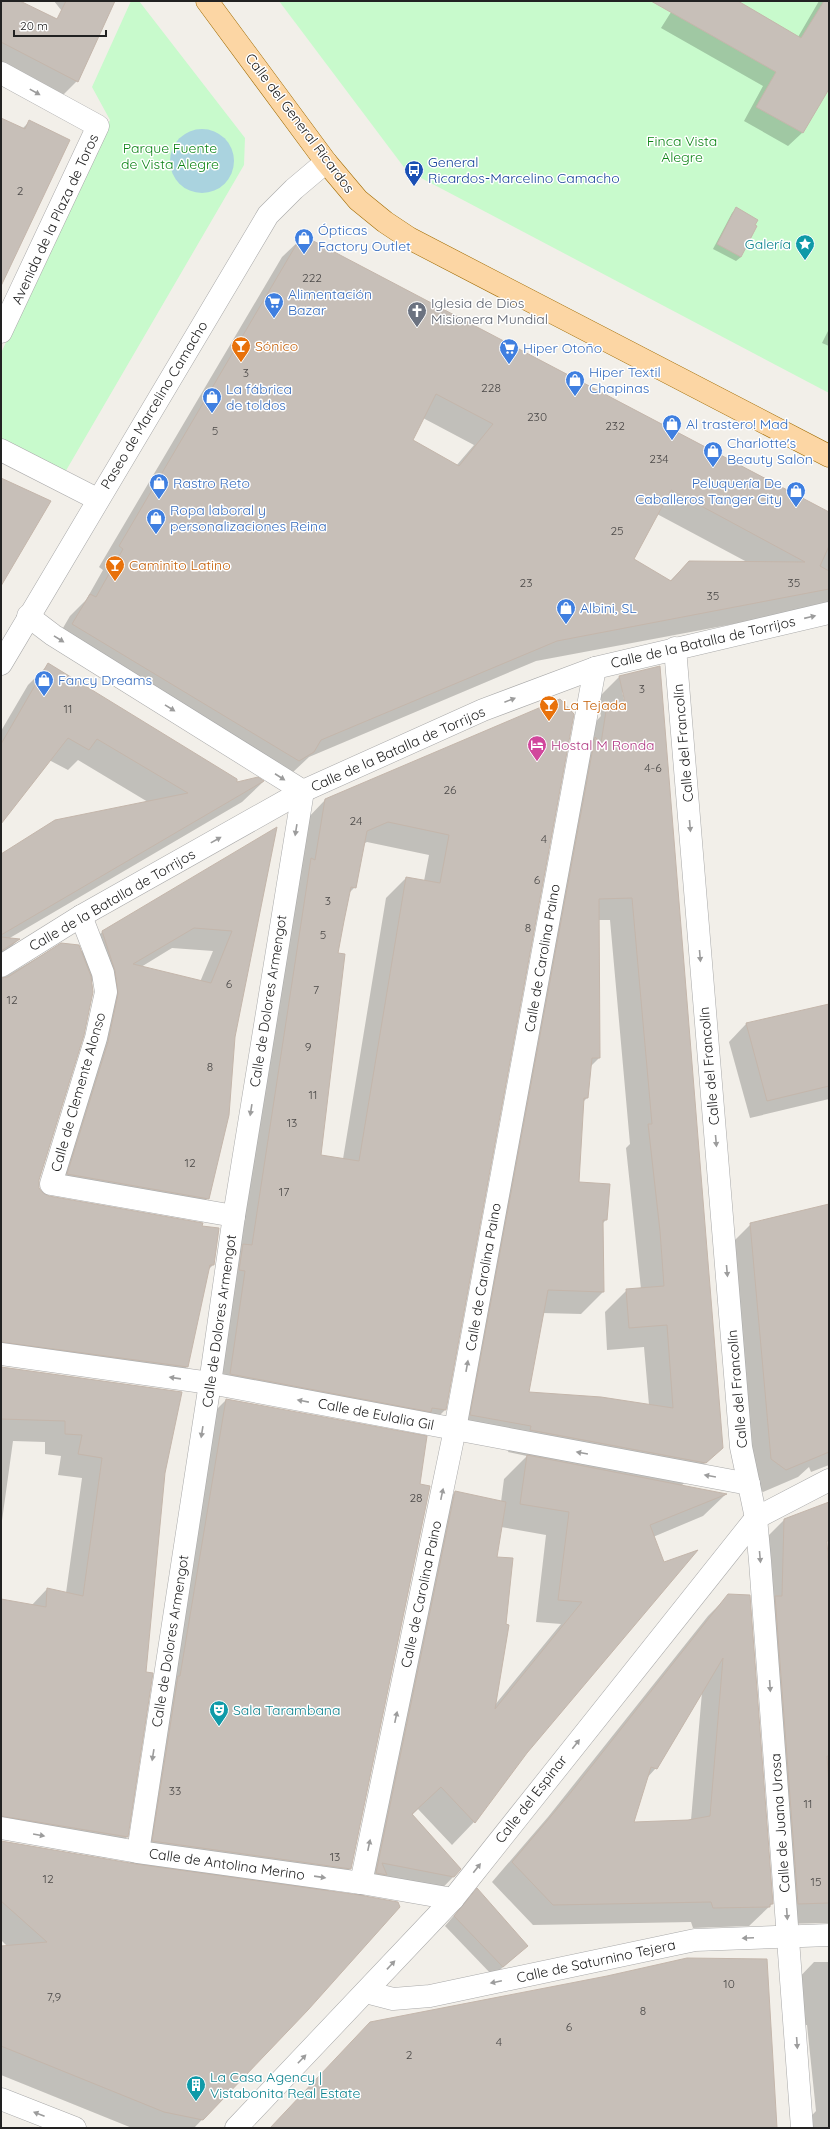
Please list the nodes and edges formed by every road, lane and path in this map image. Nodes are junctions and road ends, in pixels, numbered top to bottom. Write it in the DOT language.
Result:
graph roads {
  1 [pos="208,1"];
  2 [pos="1,73"];
  3 [pos="326,162"];
  4 [pos="1,332"];
  5 [pos="1,450"];
  6 [pos="829,456"];
  7 [pos="97,499"];
  8 [pos="829,613"];
  9 [pos="28,616"];
  10 [pos="675,648"];
  11 [pos="1,664"];
  12 [pos="595,668"];
  13 [pos="303,791"];
  14 [pos="81,916"];
  15 [pos="1,966"];
  16 [pos="234,1216"];
  17 [pos="1,1354"];
  18 [pos="210,1383"];
  19 [pos="455,1429"];
  20 [pos="829,1480"];
  21 [pos="749,1484"];
  22 [pos="756,1518"];
  23 [pos="1,1828"];
  24 [pos="138,1852"];
  25 [pos="361,1883"];
  26 [pos="453,1898"];
  27 [pos="829,1935"];
  28 [pos="789,1936"];
  29 [pos="366,1992"];
  30 [pos="1,2099"];
  31 [pos="75,2128"];
  32 [pos="236,2128"];
  33 [pos="802,2128"];
  1 -- 3 [label="main road, Calle del General Ricardos"];
  2 -- 4 [label="street, Avenida de la Plaza de Toros, one-way"];
  3 -- 6 [label="main road, Calle del General Ricardos"];
  3 -- 7 [label="street, Paseo de Marcelino Camacho"];
  5 -- 7 [label="street"];
  7 -- 9 [label="street, Paseo de Marcelino Camacho"];
  10 -- 8 [label="street, Calle de la Batalla de Torrijos, one-way"];
  9 -- 11 [label="street, Paseo de Marcelino Camacho"];
  9 -- 13 [label="street, one-way"];
  10 -- 12 [label="street, Calle de la Batalla de Torrijos"];
  10 -- 21 [label="street, Calle del Francolín, one-way"];
  13 -- 12 [label="street, Calle de la Batalla de Torrijos, one-way"];
  19 -- 12 [label="street, Calle de Carolina Paino, one-way"];
  14 -- 13 [label="street, Calle de la Batalla de Torrijos, one-way"];
  13 -- 16 [label="street, Calle de Dolores Armengot, one-way"];
  14 -- 15 [label="street, Calle de la Batalla de Torrijos"];
  14 -- 16 [label="street, Calle de Clemente Alonso"];
  16 -- 18 [label="street, Calle de Dolores Armengot"];
  18 -- 17 [label="street, Calle de Eulalia Gil, one-way"];
  19 -- 18 [label="street, Calle de Eulalia Gil, one-way"];
  18 -- 24 [label="street, Calle de Dolores Armengot, one-way"];
  21 -- 19 [label="street, Calle de Eulalia Gil, one-way"];
  25 -- 19 [label="street, Calle de Carolina Paino, one-way"];
  20 -- 22 [label="street, Calle del Espinar"];
  21 -- 22 [label="street, Calle del Francolín"];
  26 -- 22 [label="street, Calle del Espinar, one-way"];
  22 -- 28 [label="street, Calle de Juana Urosa, one-way"];
  23 -- 24 [label="street, Calle de Antolina Merino, one-way"];
  24 -- 25 [label="street, Calle de Antolina Merino, one-way"];
  25 -- 26 [label="street, Calle de Antolina Merino"];
  29 -- 26 [label="street, Calle del Espinar, one-way"];
  27 -- 28 [label="street, Calle de Saturnino Tejera"];
  28 -- 29 [label="street, Calle de Saturnino Tejera, one-way"];
  28 -- 33 [label="street, Calle de Juana Urosa, one-way"];
  32 -- 29 [label="street, Calle del Espinar, one-way"];
  31 -- 30 [label="street, one-way"];
}
